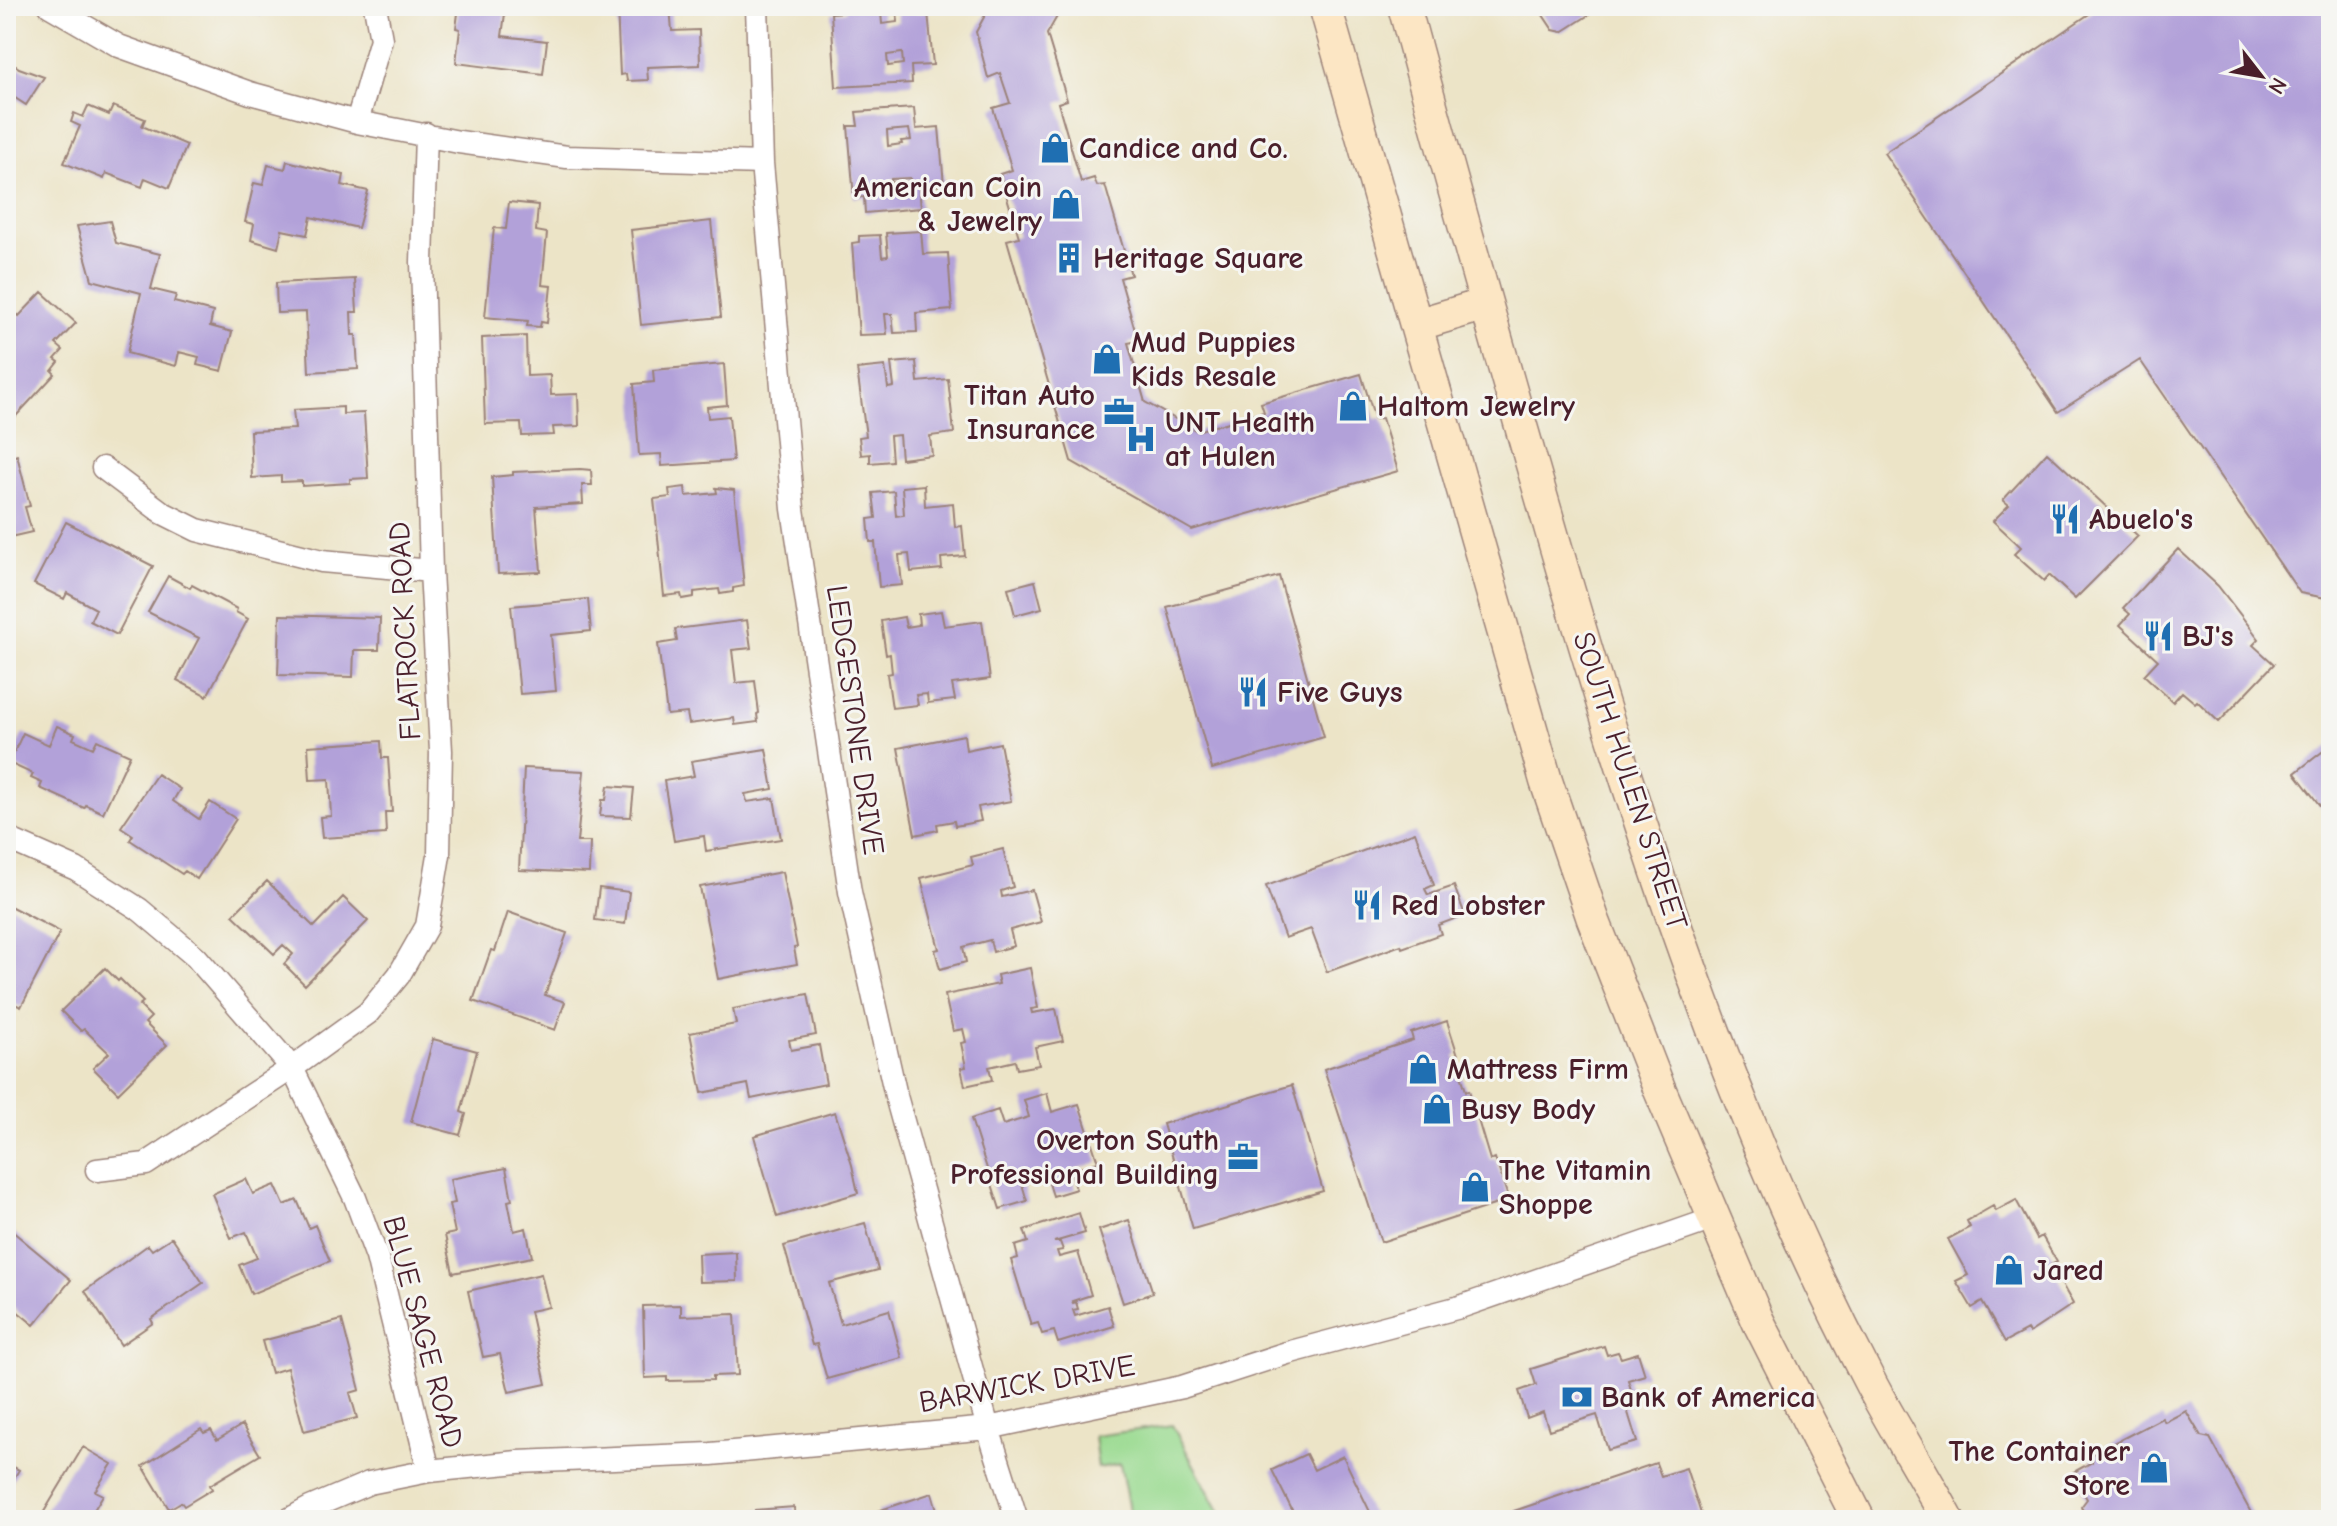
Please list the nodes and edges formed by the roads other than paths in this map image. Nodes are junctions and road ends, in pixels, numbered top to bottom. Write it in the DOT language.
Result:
graph roads {
  1 [pos="50,6"];
  2 [pos="375,6"];
  3 [pos="757,6"];
  4 [pos="1325,6"];
  5 [pos="1404,6"];
  6 [pos="357,122"];
  7 [pos="426,134"];
  8 [pos="762,163"];
  9 [pos="1486,304"];
  10 [pos="1416,325"];
  11 [pos="103,468"];
  12 [pos="431,571"];
  13 [pos="6,838"];
  14 [pos="292,1068"];
  15 [pos="97,1170"];
  16 [pos="1713,1219"];
  17 [pos="988,1428"];
  18 [pos="429,1471"];
  19 [pos="288,1520"];
  20 [pos="1017,1520"];
  21 [pos="1859,1520"];
  22 [pos="1948,1520"];
  1 -- 6 [label="street"];
  2 -- 6 [label="street"];
  3 -- 8 [label="street, LEDGESTONE DRIVE"];
  4 -- 10 [label="main road"];
  5 -- 9 [label="main road, SOUTH HULEN STREET"];
  6 -- 7 [label="street"];
  7 -- 8 [label="street"];
  7 -- 12 [label="street, FLATROCK ROAD"];
  8 -- 17 [label="street, LEDGESTONE DRIVE"];
  9 -- 10 [label="main road"];
  9 -- 22 [label="main road, SOUTH HULEN STREET"];
  10 -- 16 [label="main road"];
  11 -- 12 [label="street"];
  12 -- 14 [label="street, FLATROCK ROAD"];
  13 -- 14 [label="street, BLUE SAGE ROAD"];
  14 -- 15 [label="street, FLATROCK ROAD"];
  14 -- 18 [label="street, BLUE SAGE ROAD"];
  16 -- 17 [label="street, BARWICK DRIVE"];
  16 -- 21 [label="main road"];
  17 -- 18 [label="street, BARWICK DRIVE"];
  17 -- 20 [label="street, LEDGESTONE DRIVE"];
  18 -- 19 [label="street, BARWICK DRIVE"];
}
